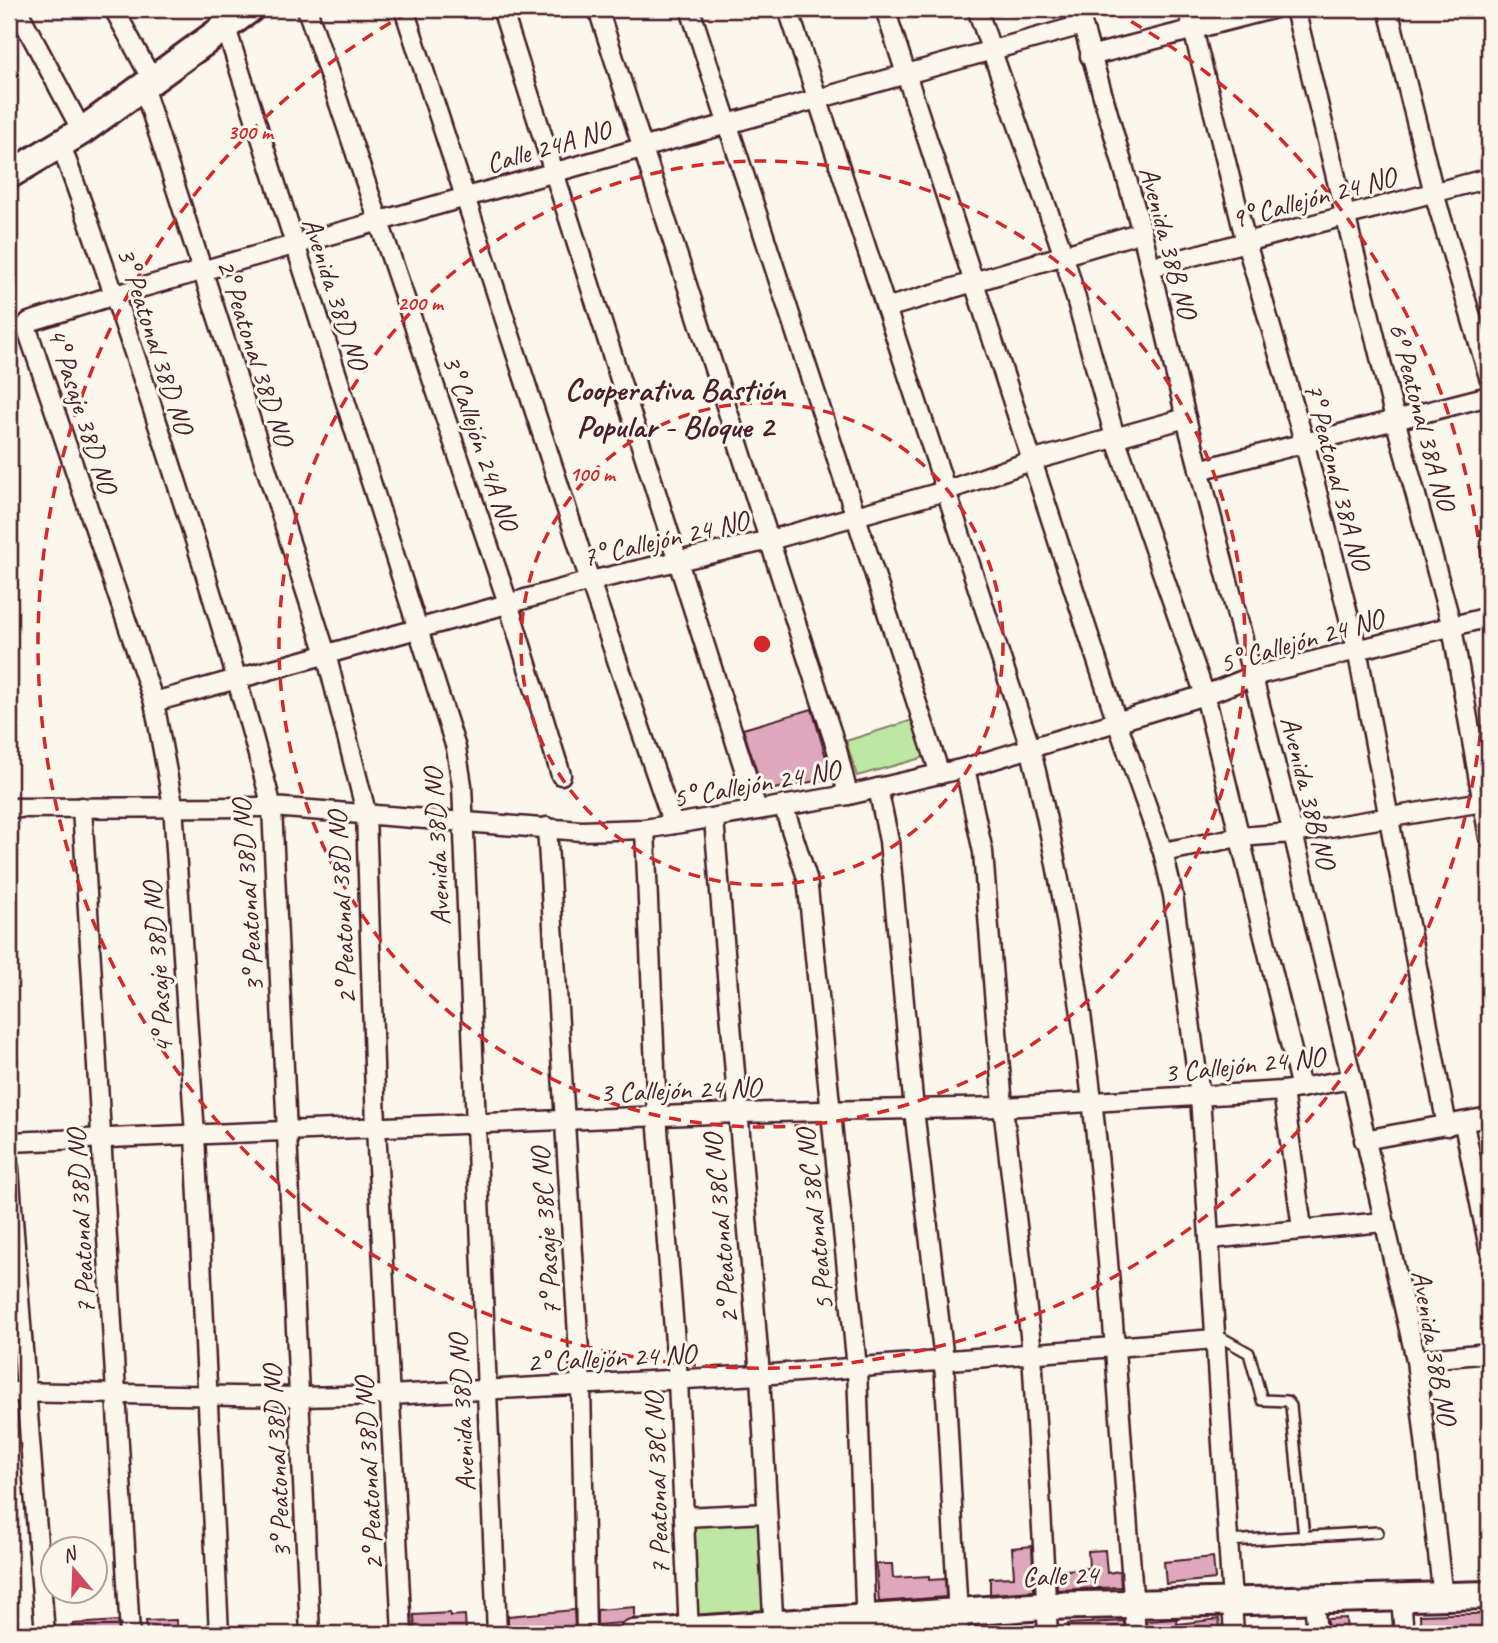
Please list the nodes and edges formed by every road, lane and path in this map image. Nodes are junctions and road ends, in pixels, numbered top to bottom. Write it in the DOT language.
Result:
graph roads {
  1 [pos="17,9"];
  2 [pos="114,9"];
  3 [pos="250,9"];
  4 [pos="307,9"];
  5 [pos="404,9"];
  6 [pos="502,9"];
  7 [pos="598,9"];
  8 [pos="690,9"];
  9 [pos="788,9"];
  10 [pos="885,9"];
  11 [pos="977,9"];
  12 [pos="1188,9"];
  13 [pos="1272,9"];
  14 [pos="1295,9"];
  15 [pos="1388,9"];
  16 [pos="223,16"];
  17 [pos="1080,17"];
  18 [pos="1193,29"];
  19 [pos="990,50"];
  20 [pos="1090,56"];
  21 [pos="906,72"];
  22 [pos="148,83"];
  23 [pos="817,97"];
  24 [pos="727,123"];
  25 [pos="71,138"];
  26 [pos="642,146"];
  27 [pos="554,171"];
  28 [pos="9,175"];
  29 [pos="1489,178"];
  30 [pos="1434,193"];
  31 [pos="464,197"];
  32 [pos="1346,216"];
  33 [pos="378,221"];
  34 [pos="1142,232"];
  35 [pos="1246,242"];
  36 [pos="293,245"];
  37 [pos="1065,256"];
  38 [pos="1151,267"];
  39 [pos="202,270"];
  40 [pos="973,282"];
  41 [pos="115,295"];
  42 [pos="886,308"];
  43 [pos="29,322"];
  44 [pos="1489,377"];
  45 [pos="1489,396"];
  46 [pos="1186,418"];
  47 [pos="1395,419"];
  48 [pos="1115,437"];
  49 [pos="1304,441"];
  50 [pos="1031,461"];
  51 [pos="1199,470"];
  52 [pos="945,491"];
  53 [pos="858,515"];
  54 [pos="770,540"];
  55 [pos="681,562"];
  56 [pos="590,581"];
  57 [pos="508,603"];
  58 [pos="1489,617"];
  59 [pos="1452,627"];
  60 [pos="417,630"];
  61 [pos="1357,649"];
  62 [pos="326,653"];
  63 [pos="1253,677"];
  64 [pos="238,678"];
  65 [pos="1205,695"];
  66 [pos="153,702"];
  67 [pos="1117,722"];
  68 [pos="1030,747"];
  69 [pos="965,768"];
  70 [pos="940,774"];
  71 [pos="561,775"];
  72 [pos="878,788"];
  73 [pos="848,795"];
  74 [pos="1486,801"];
  75 [pos="783,804"];
  76 [pos="173,806"];
  77 [pos="82,807"];
  78 [pos="272,807"];
  79 [pos="9,808"];
  80 [pos="757,808"];
  81 [pos="366,812"];
  82 [pos="1388,818"];
  83 [pos="714,819"];
  84 [pos="462,821"];
  85 [pos="673,824"];
  86 [pos="547,827"];
  87 [pos="645,829"];
  88 [pos="1293,833"];
  89 [pos="1239,837"];
  90 [pos="1489,838"];
  91 [pos="1163,852"];
  92 [pos="1352,1079"];
  93 [pos="1301,1087"];
  94 [pos="1283,1091"];
  95 [pos="1200,1096"];
  96 [pos="1094,1102"];
  97 [pos="1003,1107"];
  98 [pos="914,1110"];
  99 [pos="737,1113"];
  100 [pos="828,1113"];
  101 [pos="657,1116"];
  102 [pos="1489,1117"];
  103 [pos="564,1120"];
  104 [pos="475,1123"];
  105 [pos="1456,1125"];
  106 [pos="376,1127"];
  107 [pos="286,1131"];
  108 [pos="195,1135"];
  109 [pos="101,1138"];
  110 [pos="1364,1140"];
  111 [pos="9,1142"];
  112 [pos="9,1168"];
  113 [pos="1383,1222"];
  114 [pos="1302,1228"];
  115 [pos="1210,1239"];
  116 [pos="1489,1248"];
  117 [pos="1215,1337"];
  118 [pos="1114,1345"];
  119 [pos="1032,1352"];
  120 [pos="1489,1353"];
  121 [pos="944,1360"];
  122 [pos="1416,1360"];
  123 [pos="857,1368"];
  124 [pos="760,1375"];
  125 [pos="678,1380"];
  126 [pos="581,1385"];
  127 [pos="486,1389"];
  128 [pos="18,1392"];
  129 [pos="116,1394"];
  130 [pos="390,1395"];
  131 [pos="206,1396"];
  132 [pos="299,1398"];
  133 [pos="767,1513"];
  134 [pos="684,1517"];
  135 [pos="1378,1532"];
  136 [pos="1304,1537"];
  137 [pos="1228,1541"];
  138 [pos="1443,1598"];
  139 [pos="1401,1599"];
  140 [pos="1314,1601"];
  141 [pos="1488,1601"];
  142 [pos="1231,1602"];
  143 [pos="1134,1604"];
  144 [pos="1046,1606"];
  145 [pos="959,1623"];
  146 [pos="866,1626"];
  147 [pos="773,1629"];
  148 [pos="689,1632"];
  149 [pos="45,1634"];
  150 [pos="130,1634"];
  151 [pos="219,1634"];
  152 [pos="310,1634"];
  153 [pos="402,1634"];
  154 [pos="497,1634"];
  155 [pos="586,1634"];
  156 [pos="632,1634"];
  157 [pos="1048,1634"];
  158 [pos="1136,1634"];
  159 [pos="1234,1634"];
  160 [pos="1317,1634"];
  161 [pos="1404,1634"];
  1 -- 25 [label="street, 3° Peatonal 38D NO"];
  2 -- 22 [label="street, 2° Peatonal 38D NO"];
  3 -- 16 [label="street"];
  4 -- 33 [label="street, 3° Callejón 24A NO"];
  5 -- 31 [label="street"];
  6 -- 27 [label="street"];
  7 -- 26 [label="street"];
  8 -- 24 [label="street"];
  9 -- 23 [label="street"];
  10 -- 21 [label="street"];
  11 -- 19 [label="street"];
  12 -- 18 [label="street, 7° Peatonal 38A NO"];
  13 -- 18 [label="street"];
  14 -- 32 [label="street, 6º Peatonal 38A NO"];
  15 -- 30 [label="street"];
  16 -- 22 [label="street"];
  16 -- 36 [label="street, Avenida 38D NO"];
  17 -- 19 [label="street, Calle 24A NO"];
  17 -- 20 [label="street, Avenida 38B NO"];
  18 -- 20 [label="street"];
  18 -- 35 [label="street, 7° Peatonal 38A NO"];
  19 -- 21 [label="street, Calle 24A NO"];
  19 -- 37 [label="street"];
  20 -- 34 [label="street, Avenida 38B NO"];
  21 -- 23 [label="street, Calle 24A NO"];
  21 -- 40 [label="street"];
  22 -- 25 [label="street"];
  22 -- 39 [label="street, 2° Peatonal 38D NO"];
  23 -- 24 [label="street, Calle 24A NO"];
  23 -- 42 [label="street"];
  24 -- 26 [label="street, Calle 24A NO"];
  24 -- 53 [label="street"];
  25 -- 28 [label="street"];
  25 -- 41 [label="street, 3° Peatonal 38D NO"];
  26 -- 27 [label="street, Calle 24A NO"];
  26 -- 54 [label="street"];
  27 -- 31 [label="street, Calle 24A NO"];
  27 -- 55 [label="street"];
  29 -- 30 [label="street, 9° Callejón 24 NO"];
  30 -- 32 [label="street, 9° Callejón 24 NO"];
  30 -- 44 [label="street"];
  31 -- 33 [label="street, Calle 24A NO"];
  31 -- 56 [label="street"];
  32 -- 35 [label="street, 9° Callejón 24 NO"];
  32 -- 47 [label="street, 6º Peatonal 38A NO"];
  33 -- 36 [label="street, Calle 24A NO"];
  33 -- 57 [label="street, 3° Callejón 24A NO"];
  34 -- 37 [label="street"];
  34 -- 38 [label="street, Avenida 38B NO"];
  35 -- 38 [label="street, 9° Callejón 24 NO"];
  35 -- 49 [label="street, 7° Peatonal 38A NO"];
  36 -- 39 [label="street, Calle 24A NO"];
  36 -- 60 [label="street, Avenida 38D NO"];
  37 -- 40 [label="street"];
  37 -- 48 [label="street"];
  38 -- 46 [label="street, Avenida 38B NO"];
  39 -- 41 [label="street, Calle 24A NO"];
  39 -- 62 [label="street, 2° Peatonal 38D NO"];
  40 -- 42 [label="street"];
  40 -- 50 [label="street"];
  41 -- 43 [label="street, Calle 24A NO"];
  41 -- 64 [label="street, 3° Peatonal 38D NO"];
  42 -- 52 [label="street"];
  43 -- 66 [label="street, 4° Pasaje 38D NO"];
  45 -- 47 [label="street"];
  46 -- 48 [label="street, 7° Callejón 24 NO"];
  46 -- 51 [label="street, Avenida 38B NO"];
  47 -- 49 [label="street"];
  47 -- 59 [label="street, 6º Peatonal 38A NO"];
  48 -- 50 [label="street, 7° Callejón 24 NO"];
  48 -- 65 [label="street"];
  49 -- 51 [label="street"];
  49 -- 61 [label="street, 7° Peatonal 38A NO"];
  50 -- 52 [label="street, 7° Callejón 24 NO"];
  50 -- 67 [label="street"];
  51 -- 63 [label="street, Avenida 38B NO"];
  52 -- 53 [label="street, 7° Callejón 24 NO"];
  52 -- 68 [label="street"];
  53 -- 54 [label="street, 7° Callejón 24 NO"];
  53 -- 70 [label="street"];
  54 -- 55 [label="street, 7° Callejón 24 NO"];
  54 -- 73 [label="street"];
  55 -- 56 [label="street, 7° Callejón 24 NO"];
  55 -- 80 [label="street"];
  56 -- 57 [label="street, 7° Callejón 24 NO"];
  56 -- 85 [label="street"];
  57 -- 60 [label="street, 7° Callejón 24 NO"];
  57 -- 71 [label="street, 3° Callejón 24A NO"];
  58 -- 59 [label="street, 5° Callejón 24 NO"];
  59 -- 61 [label="street, 5° Callejón 24 NO"];
  59 -- 74 [label="street, 6º Peatonal 38A NO"];
  60 -- 62 [label="street, 7° Callejón 24 NO"];
  60 -- 84 [label="street, Avenida 38D NO"];
  61 -- 63 [label="street, 5° Callejón 24 NO"];
  61 -- 82 [label="street, 7° Peatonal 38A NO"];
  62 -- 64 [label="street, 7° Callejón 24 NO"];
  62 -- 81 [label="street, 2° Peatonal 38D NO"];
  63 -- 65 [label="street, 5° Callejón 24 NO"];
  63 -- 88 [label="street, Avenida 38B NO"];
  64 -- 66 [label="street, 7° Callejón 24 NO"];
  64 -- 78 [label="street, 3° Peatonal 38D NO"];
  65 -- 67 [label="street, 5° Callejón 24 NO"];
  65 -- 89 [label="street"];
  66 -- 76 [label="street, 4° Pasaje 38D NO"];
  67 -- 68 [label="street, 5° Callejón 24 NO"];
  67 -- 91 [label="street"];
  68 -- 69 [label="street, 5° Callejón 24 NO"];
  68 -- 96 [label="street"];
  69 -- 70 [label="street, 5° Callejón 24 NO"];
  69 -- 97 [label="street"];
  70 -- 72 [label="street, 5° Callejón 24 NO"];
  72 -- 73 [label="street, 5° Callejón 24 NO"];
  72 -- 98 [label="street"];
  73 -- 75 [label="street, 5° Callejón 24 NO"];
  74 -- 82 [label="street"];
  74 -- 90 [label="street, 6º Peatonal 38A NO"];
  75 -- 80 [label="street, 5° Callejón 24 NO"];
  75 -- 100 [label="street, 5 Peatonal 38C NO"];
  76 -- 77 [label="street, 5° Callejón 24 NO"];
  76 -- 78 [label="street, 5° Callejón 24 NO"];
  76 -- 108 [label="street, 4° Pasaje 38D NO"];
  77 -- 79 [label="street, 5° Callejón 24 NO"];
  77 -- 109 [label="street, 7 Peatonal 38D NO"];
  78 -- 81 [label="street, 5° Callejón 24 NO"];
  78 -- 107 [label="street, 3° Peatonal 38D NO"];
  80 -- 83 [label="street, 5° Callejón 24 NO"];
  81 -- 84 [label="street, 5° Callejón 24 NO"];
  81 -- 106 [label="street, 2° Peatonal 38D NO"];
  82 -- 88 [label="street"];
  82 -- 105 [label="street, 7° Peatonal 38A NO"];
  83 -- 85 [label="street, 5° Callejón 24 NO"];
  83 -- 99 [label="street, 2° Peatonal 38C NO"];
  84 -- 86 [label="street, 5° Callejón 24 NO"];
  84 -- 104 [label="street, Avenida 38D NO"];
  85 -- 87 [label="street, 5° Callejón 24 NO"];
  86 -- 87 [label="street, 5° Callejón 24 NO"];
  86 -- 103 [label="street, 7° Pasaje 38C NO"];
  87 -- 101 [label="street, 7 Peatonal 38C NO"];
  88 -- 89 [label="street"];
  88 -- 92 [label="street, Avenida 38B NO"];
  89 -- 91 [label="street"];
  89 -- 93 [label="street"];
  91 -- 95 [label="street"];
  92 -- 93 [label="street, 3 Callejón 24 NO"];
  92 -- 110 [label="street, Avenida 38B NO"];
  93 -- 94 [label="street, 3 Callejón 24 NO"];
  94 -- 95 [label="street, 3 Callejón 24 NO"];
  94 -- 114 [label="street"];
  95 -- 96 [label="street, 3 Callejón 24 NO"];
  95 -- 115 [label="street"];
  96 -- 97 [label="street, 3 Callejón 24 NO"];
  96 -- 118 [label="street"];
  97 -- 98 [label="street, 3 Callejón 24 NO"];
  97 -- 119 [label="street"];
  98 -- 100 [label="street, 3 Callejón 24 NO"];
  98 -- 121 [label="street"];
  99 -- 100 [label="street, 3 Callejón 24 NO"];
  99 -- 101 [label="street, 3 Callejón 24 NO"];
  99 -- 124 [label="street, 2° Peatonal 38C NO"];
  100 -- 123 [label="street, 5 Peatonal 38C NO"];
  101 -- 103 [label="street, 3 Callejón 24 NO"];
  101 -- 125 [label="street, 7 Peatonal 38C NO"];
  102 -- 105 [label="street"];
  103 -- 104 [label="street, 3 Callejón 24 NO"];
  103 -- 126 [label="street, 7° Pasaje 38C NO"];
  104 -- 106 [label="street, 3 Callejón 24 NO"];
  104 -- 127 [label="street, Avenida 38D NO"];
  105 -- 110 [label="street"];
  105 -- 116 [label="street, 7° Peatonal 38A NO"];
  106 -- 107 [label="street, 3 Callejón 24 NO"];
  106 -- 130 [label="street, 2° Peatonal 38D NO"];
  107 -- 108 [label="street, 3 Callejón 24 NO"];
  107 -- 132 [label="street, 3° Peatonal 38D NO"];
  108 -- 109 [label="street, 3 Callejón 24 NO"];
  108 -- 131 [label="street, 4° Pasaje 38D NO"];
  109 -- 111 [label="street, 3 Callejón 24 NO"];
  109 -- 129 [label="street, 7 Peatonal 38D NO"];
  110 -- 113 [label="street, Avenida 38B NO"];
  112 -- 128 [label="street"];
  113 -- 114 [label="street"];
  113 -- 122 [label="street, Avenida 38B NO"];
  114 -- 115 [label="street"];
  115 -- 117 [label="street"];
  117 -- 118 [label="street, 2° Callejón 24 NO"];
  117 -- 136 [label="lane"];
  117 -- 137 [label="street"];
  118 -- 119 [label="street, 2° Callejón 24 NO"];
  118 -- 143 [label="street"];
  119 -- 121 [label="street, 2° Callejón 24 NO"];
  119 -- 144 [label="street"];
  120 -- 122 [label="street"];
  121 -- 123 [label="street, 2° Callejón 24 NO"];
  121 -- 145 [label="street"];
  122 -- 138 [label="street, Avenida 38B NO"];
  123 -- 124 [label="street, 2° Callejón 24 NO"];
  123 -- 146 [label="street, 5 Peatonal 38C NO"];
  124 -- 125 [label="street, 2° Callejón 24 NO"];
  124 -- 133 [label="street, 2° Peatonal 38C NO"];
  125 -- 126 [label="street, 2° Callejón 24 NO"];
  125 -- 134 [label="street, 7 Peatonal 38C NO"];
  126 -- 127 [label="street, 2° Callejón 24 NO"];
  126 -- 155 [label="street, 7° Pasaje 38C NO"];
  127 -- 130 [label="street, 2° Callejón 24 NO"];
  127 -- 154 [label="street, Avenida 38D NO"];
  128 -- 129 [label="street, 2° Callejón 24 NO"];
  128 -- 149 [label="street"];
  129 -- 131 [label="street, 2° Callejón 24 NO"];
  129 -- 150 [label="street, 7 Peatonal 38D NO"];
  130 -- 132 [label="street, 2° Callejón 24 NO"];
  130 -- 153 [label="street, 2° Peatonal 38D NO"];
  131 -- 132 [label="street, 2° Callejón 24 NO"];
  131 -- 151 [label="street, 4° Pasaje 38D NO"];
  132 -- 152 [label="street, 3° Peatonal 38D NO"];
  133 -- 134 [label="street"];
  133 -- 147 [label="street, 2° Peatonal 38C NO"];
  134 -- 148 [label="street, 7 Peatonal 38C NO"];
  135 -- 136 [label="lane"];
  136 -- 137 [label="lane"];
  137 -- 142 [label="street"];
  138 -- 139 [label="street, Calle 24"];
  138 -- 141 [label="street, Calle 24"];
  139 -- 140 [label="street, Calle 24"];
  139 -- 161 [label="street"];
  140 -- 142 [label="street, Calle 24"];
  140 -- 160 [label="street"];
  142 -- 143 [label="street, Calle 24"];
  142 -- 159 [label="street"];
  143 -- 144 [label="street, Calle 24"];
  143 -- 158 [label="street"];
  144 -- 145 [label="street, Calle 24"];
  144 -- 157 [label="street"];
  145 -- 146 [label="street, Calle 24"];
  146 -- 147 [label="street, Calle 24"];
  147 -- 148 [label="street, Calle 24"];
  148 -- 156 [label="street, Calle 24"];
}
